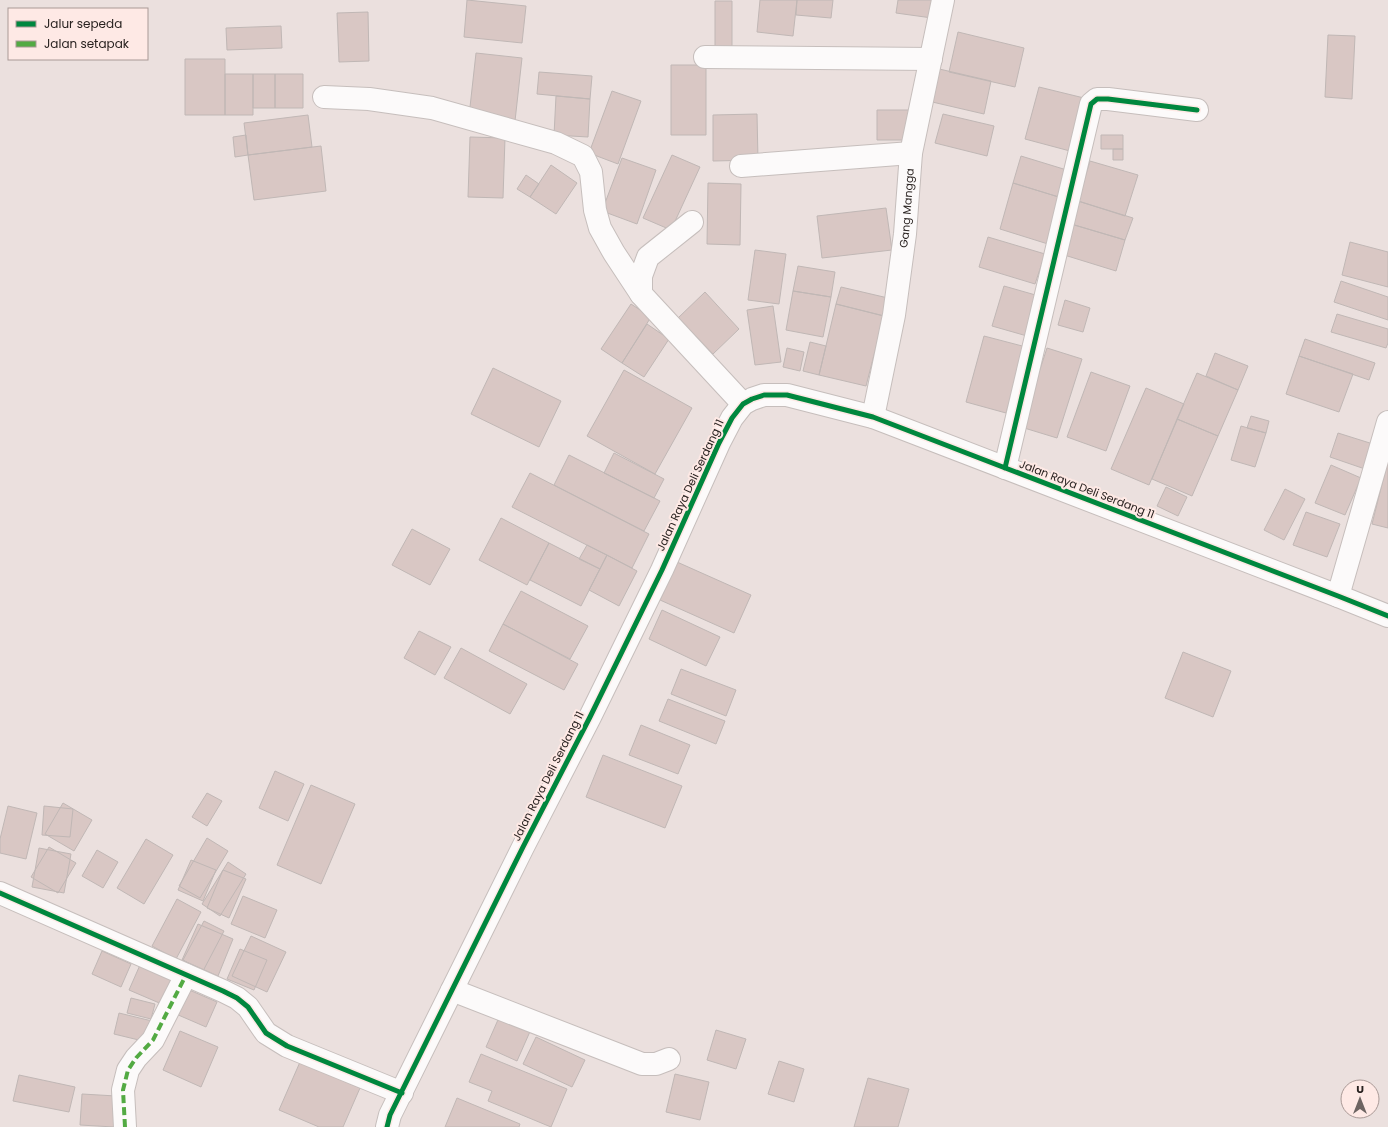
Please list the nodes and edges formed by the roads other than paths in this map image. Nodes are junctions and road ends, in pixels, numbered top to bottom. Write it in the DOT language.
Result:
graph roads {
  1 [pos="943,0"];
  2 [pos="705,57"];
  3 [pos="931,58"];
  4 [pos="324,97"];
  5 [pos="1197,110"];
  6 [pos="911,153"];
  7 [pos="741,166"];
  8 [pos="692,222"];
  9 [pos="641,294"];
  10 [pos="743,404"];
  11 [pos="873,417"];
  12 [pos="1388,422"];
  13 [pos="1005,468"];
  14 [pos="1338,596"];
  15 [pos="1388,616"];
  16 [pos="0,893"];
  17 [pos="186,975"];
  18 [pos="452,990"];
  19 [pos="669,1059"];
  20 [pos="402,1093"];
  21 [pos="125,1127"];
  22 [pos="387,1127"];
  1 -- 3 [label="street, Gang Mangga"];
  2 -- 3 [label="street"];
  3 -- 6 [label="street, Gang Mangga"];
  4 -- 9 [label="street"];
  5 -- 13 [label="street"];
  6 -- 7 [label="street"];
  6 -- 11 [label="street, Gang Mangga"];
  8 -- 9 [label="street"];
  9 -- 10 [label="street"];
  10 -- 11 [label="street, Jalan Raya Deli Serdang 11"];
  10 -- 18 [label="street, Jalan Raya Deli Serdang 11"];
  11 -- 13 [label="street, Jalan Raya Deli Serdang 11"];
  12 -- 14 [label="street"];
  13 -- 14 [label="street, Jalan Raya Deli Serdang 11"];
  14 -- 15 [label="street, Jalan Raya Deli Serdang 11"];
  16 -- 17 [label="street"];
  17 -- 20 [label="street"];
  17 -- 21 [label="street"];
  18 -- 19 [label="street"];
  18 -- 20 [label="street, Jalan Raya Deli Serdang 11"];
  20 -- 22 [label="street, Jalan Raya Deli Serdang 11"];
}
